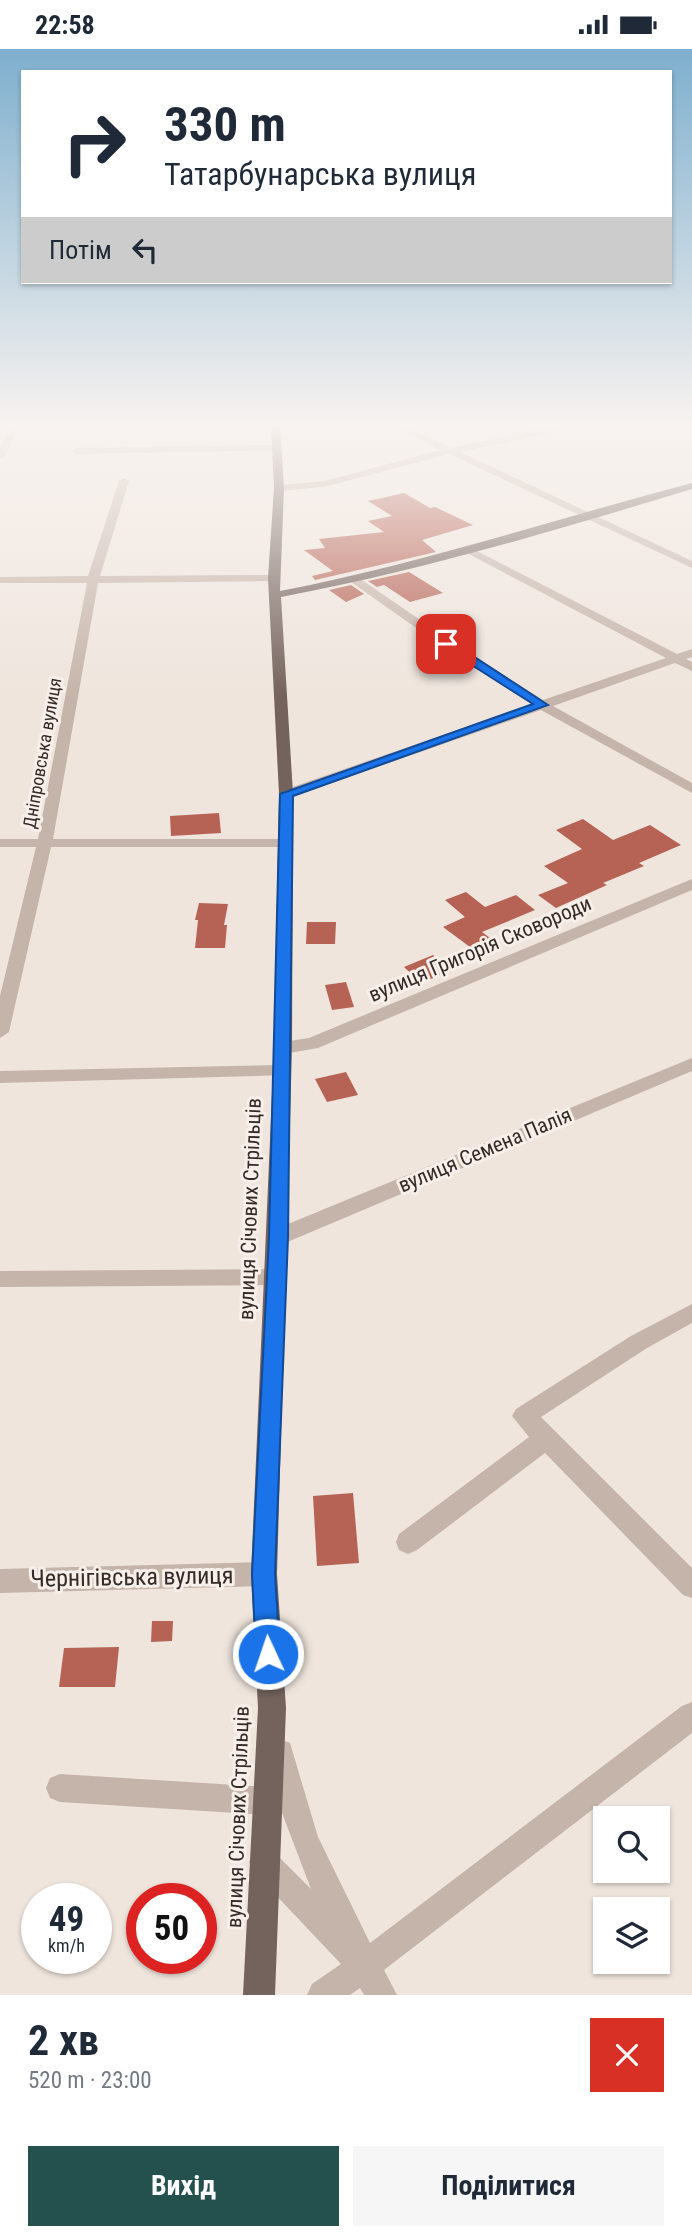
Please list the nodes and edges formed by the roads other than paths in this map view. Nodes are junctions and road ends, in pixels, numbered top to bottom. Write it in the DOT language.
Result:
graph roads {
  1 [pos="113,516"];
  2 [pos="277,516"];
  3 [pos="593,516"];
  4 [pos="589,517"];
  5 [pos="469,550"];
  6 [pos="692,565"];
  7 [pos="274,578"];
  8 [pos="93,579"];
  9 [pos="0,580"];
  10 [pos="355,580"];
  11 [pos="275,595"];
  12 [pos="692,653"];
  13 [pos="675,659"];
  14 [pos="692,667"];
  15 [pos="542,705"];
  16 [pos="692,789"];
  17 [pos="286,794"];
  18 [pos="0,843"];
  19 [pos="45,843"];
  20 [pos="285,843"];
  21 [pos="692,884"];
  22 [pos="0,1033"];
  23 [pos="284,1048"];
  24 [pos="692,1063"];
  25 [pos="282,1071"];
  26 [pos="0,1077"];
  27 [pos="278,1237"];
  28 [pos="276,1277"];
  29 [pos="0,1279"];
  30 [pos="692,1313"];
  31 [pos="546,1438"];
  32 [pos="408,1542"];
  33 [pos="264,1574"];
  34 [pos="0,1581"];
  35 [pos="692,1586"];
  36 [pos="272,1708"];
  37 [pos="692,1716"];
  38 [pos="60,1788"];
  39 [pos="266,1801"];
  40 [pos="264,1862"];
  41 [pos="365,1966"];
  42 [pos="259,1995"];
  43 [pos="323,1995"];
  44 [pos="380,1995"];
  1 -- 8 [label="street, Дніпровська вулиця"];
  2 -- 7 [label="main road, вулиця Січових Стрільців"];
  3 -- 4 [label="main road"];
  4 -- 5 [label="main road"];
  4 -- 6 [label="street"];
  5 -- 10 [label="main road"];
  5 -- 13 [label="street"];
  7 -- 8 [label="street"];
  7 -- 11 [label="main road, вулиця Січових Стрільців"];
  8 -- 9 [label="street"];
  8 -- 19 [label="street, Дніпровська вулиця"];
  10 -- 11 [label="main road"];
  10 -- 15 [label="street"];
  11 -- 17 [label="main road, вулиця Січових Стрільців"];
  12 -- 13 [label="street"];
  13 -- 14 [label="street"];
  13 -- 15 [label="street"];
  15 -- 16 [label="street"];
  15 -- 17 [label="street"];
  17 -- 20 [label="main road, вулиця Січових Стрільців"];
  18 -- 19 [label="street"];
  19 -- 20 [label="street"];
  19 -- 22 [label="street, Дніпровська вулиця"];
  20 -- 23 [label="main road, вулиця Січових Стрільців"];
  21 -- 23 [label="street, вулиця Григорія Сковороди"];
  23 -- 25 [label="main road, вулиця Січових Стрільців"];
  24 -- 27 [label="street, вулиця Семена Палія"];
  25 -- 26 [label="street"];
  25 -- 27 [label="main road, вулиця Січових Стрільців"];
  27 -- 28 [label="main road, вулиця Січових Стрільців"];
  28 -- 29 [label="street"];
  28 -- 33 [label="main road, вулиця Січових Стрільців"];
  30 -- 31 [label="street"];
  31 -- 32 [label="street"];
  31 -- 35 [label="street"];
  33 -- 34 [label="street, Чернігівська вулиця"];
  33 -- 36 [label="main road, вулиця Січових Стрільців"];
  36 -- 39 [label="main road, вулиця Січових Стрільців"];
  36 -- 41 [label="street"];
  37 -- 41 [label="street"];
  38 -- 39 [label="street"];
  39 -- 40 [label="main road, вулиця Січових Стрільців"];
  40 -- 41 [label="street"];
  40 -- 42 [label="main road, вулиця Січових Стрільців"];
  41 -- 43 [label="street"];
  41 -- 44 [label="street"];
}
